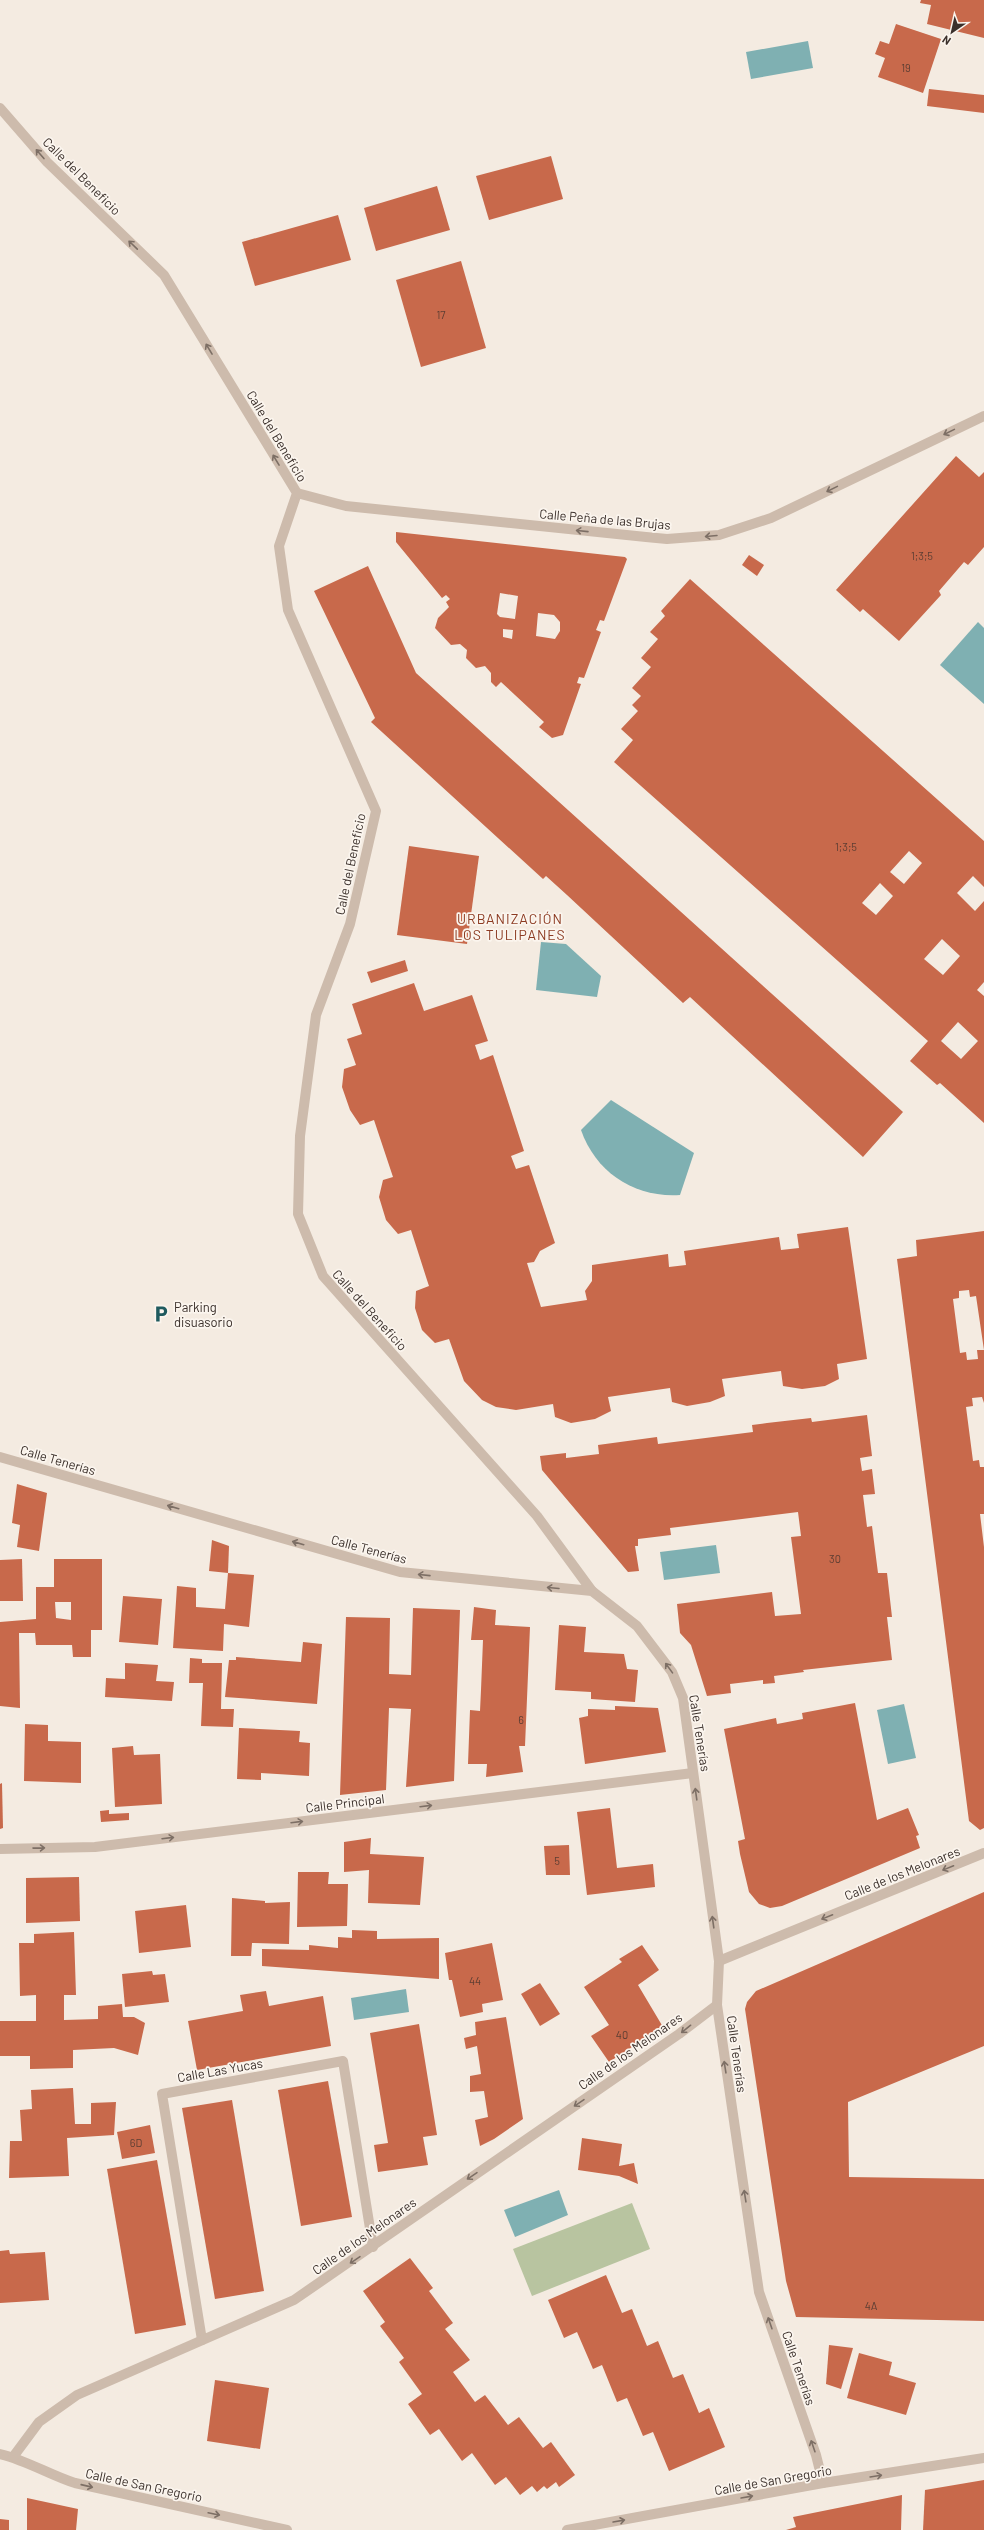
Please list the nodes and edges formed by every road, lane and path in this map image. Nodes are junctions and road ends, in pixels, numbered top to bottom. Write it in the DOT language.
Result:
graph roads {
  1 [pos="0,108"];
  2 [pos="984,416"];
  3 [pos="297,493"];
  4 [pos="0,1457"];
  5 [pos="592,1592"];
  6 [pos="693,1773"];
  7 [pos="0,1849"];
  8 [pos="984,1853"];
  9 [pos="719,1961"];
  10 [pos="717,2005"];
  11 [pos="374,2247"];
  12 [pos="202,2340"];
  13 [pos="0,2454"];
  14 [pos="13,2457"];
  15 [pos="984,2458"];
  16 [pos="823,2483"];
  17 [pos="287,2530"];
  18 [pos="567,2530"];
  3 -- 1 [label="street, Calle del Beneficio, one-way"];
  2 -- 3 [label="street, Calle Peña de las Brujas, one-way"];
  3 -- 5 [label="street, Calle del Beneficio"];
  5 -- 4 [label="street, Calle Tenerías, one-way"];
  6 -- 5 [label="street, Calle Tenerías, one-way"];
  7 -- 6 [label="street, Calle Principal, one-way"];
  9 -- 6 [label="street, Calle Tenerías, one-way"];
  8 -- 9 [label="street, Calle de los Melonares, one-way"];
  9 -- 10 [label="street, Calle Tenerías"];
  10 -- 11 [label="street, Calle de los Melonares, one-way"];
  16 -- 10 [label="street, Calle Tenerías, one-way"];
  11 -- 12 [label="street, Calle de los Melonares, one-way"];
  11 -- 12 [label="street, Calle Las Yucas"];
  12 -- 14 [label="street, Calle de los Melonares"];
  13 -- 14 [label="street, Calle de San Gregorio"];
  14 -- 17 [label="street, Calle de San Gregorio, one-way"];
  16 -- 15 [label="street, Calle de San Gregorio, one-way"];
  18 -- 16 [label="street, Calle de San Gregorio, one-way"];
}
